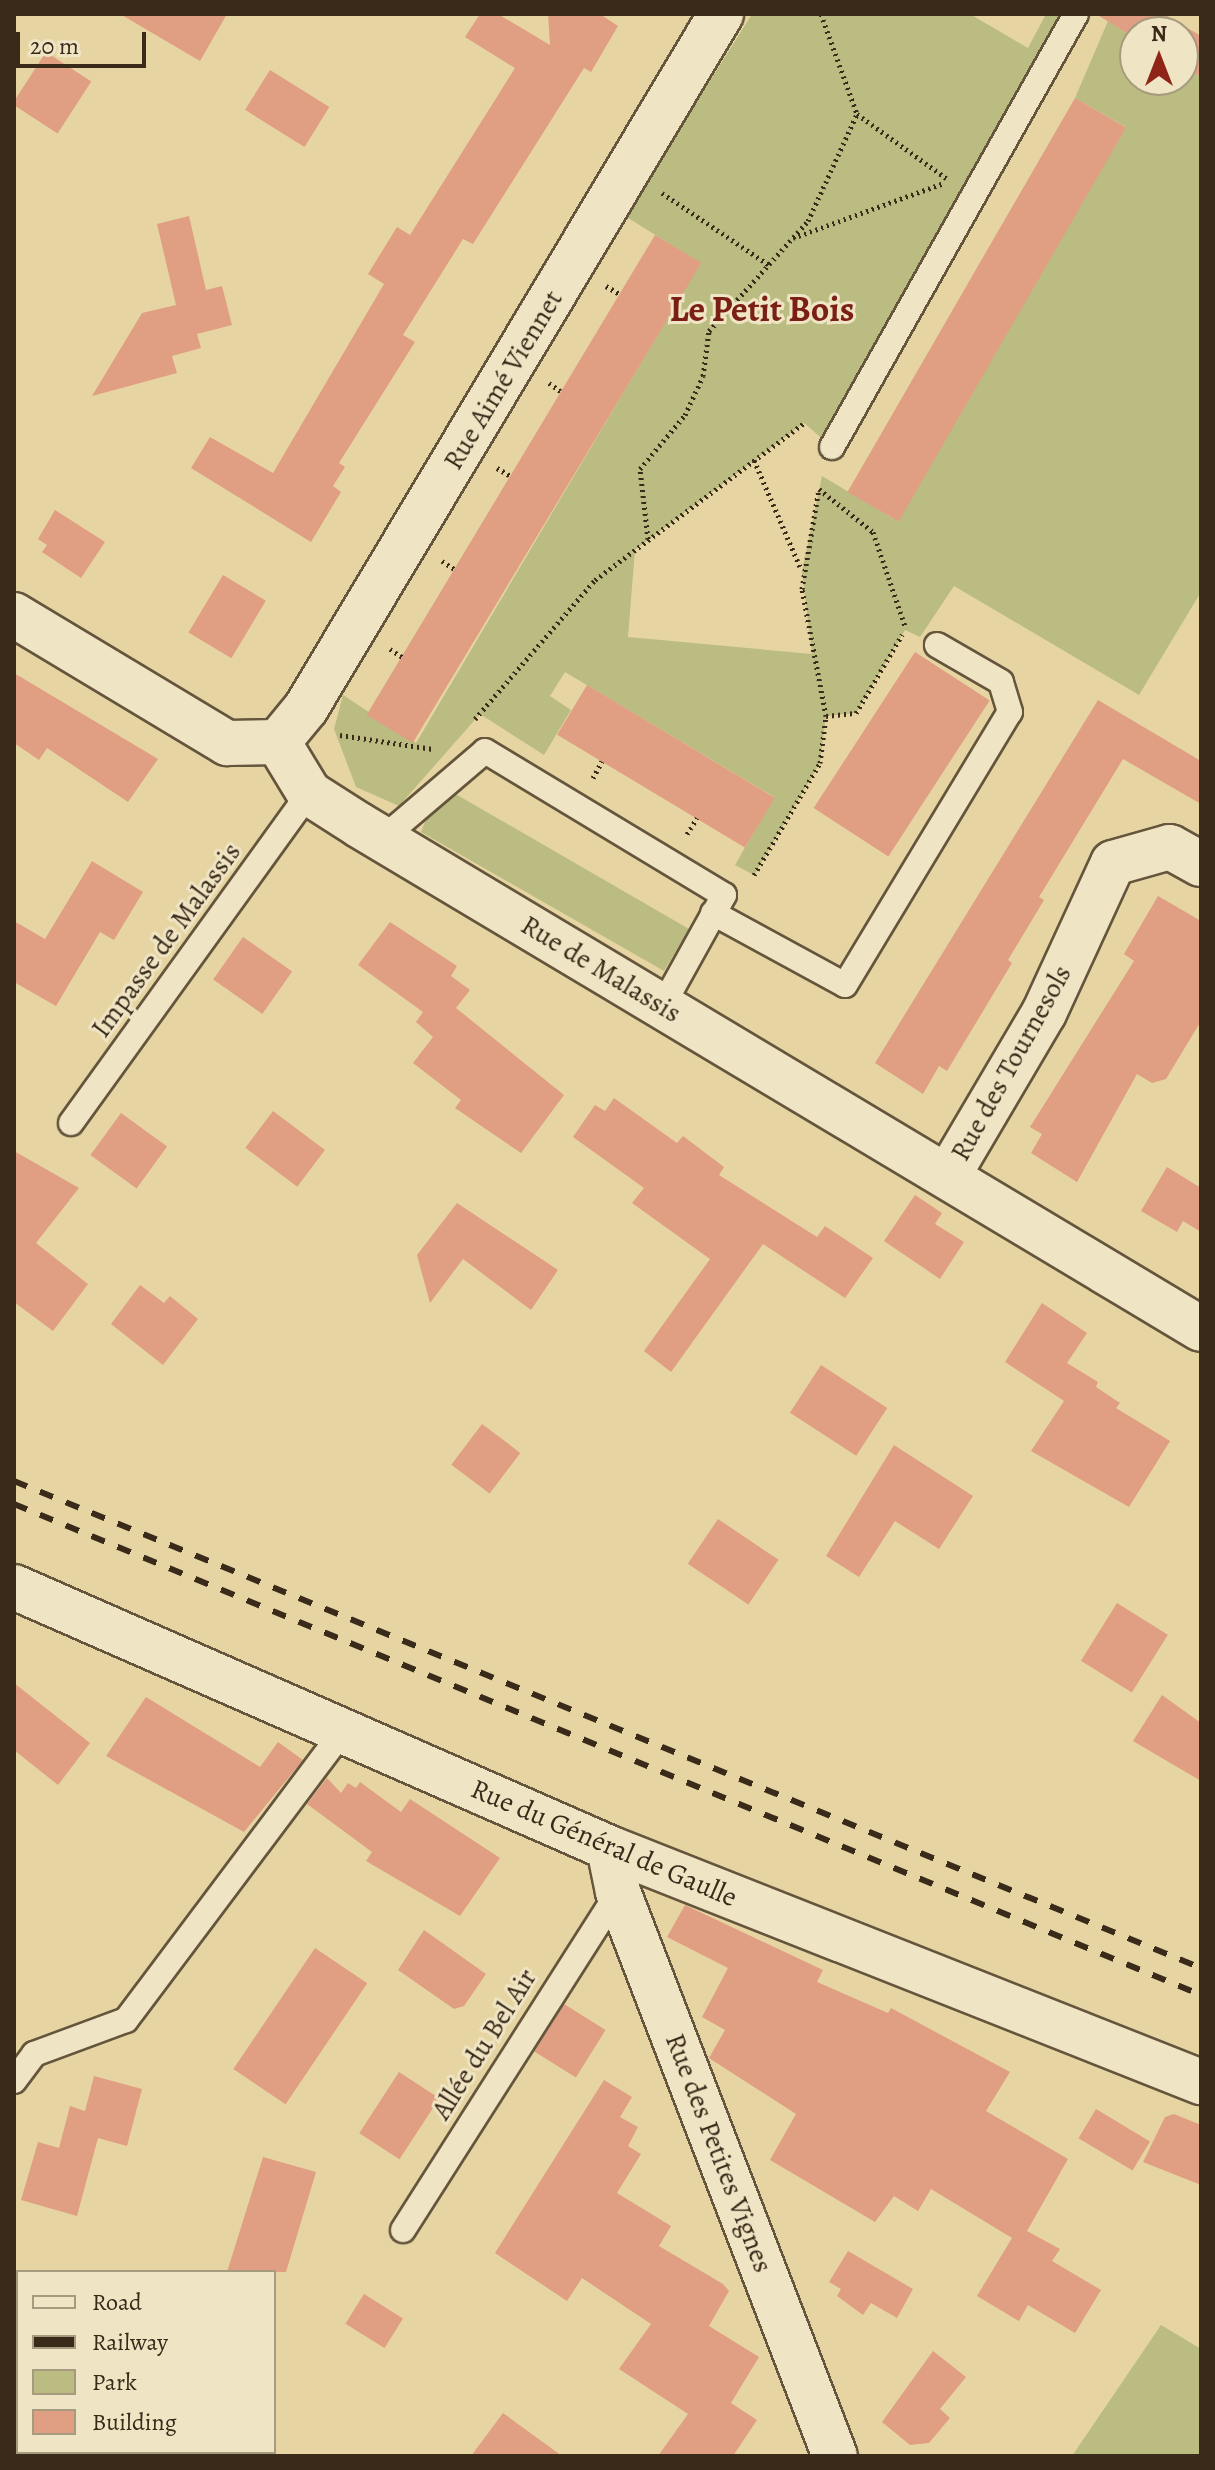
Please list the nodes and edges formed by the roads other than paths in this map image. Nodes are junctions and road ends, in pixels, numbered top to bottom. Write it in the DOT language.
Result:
graph roads {
  1 [pos="721,14"];
  2 [pos="1076,14"];
  3 [pos="832,447"];
  4 [pos="14,615"];
  5 [pos="937,645"];
  6 [pos="278,742"];
  7 [pos="309,793"];
  8 [pos="382,839"];
  9 [pos="1201,864"];
  10 [pos="713,913"];
  11 [pos="663,1005"];
  12 [pos="71,1123"];
  13 [pos="949,1174"];
  14 [pos="1201,1329"];
  15 [pos="14,1587"];
  16 [pos="344,1730"];
  17 [pos="609,1848"];
  18 [pos="618,1892"];
  19 [pos="14,2081"];
  20 [pos="1201,2082"];
  21 [pos="403,2230"];
  22 [pos="835,2456"];
  1 -- 6 [label="street, Rue Aimé Viennet"];
  2 -- 3 [label="lane"];
  4 -- 6 [label="street"];
  5 -- 10 [label="lane"];
  6 -- 7 [label="street, Rue de Malassis"];
  7 -- 8 [label="street, Rue de Malassis"];
  7 -- 12 [label="lane, Impasse de Malassis"];
  8 -- 10 [label="lane"];
  8 -- 11 [label="street, Rue de Malassis"];
  9 -- 13 [label="street, Rue des Tournesols"];
  10 -- 11 [label="lane"];
  11 -- 13 [label="street, Rue de Malassis"];
  13 -- 14 [label="street, Rue de Malassis"];
  15 -- 16 [label="street, Rue du Général de Gaulle"];
  16 -- 17 [label="street, Rue du Général de Gaulle"];
  16 -- 19 [label="lane"];
  17 -- 18 [label="street, Rue des Petites Vignes"];
  17 -- 20 [label="street, Rue du Général de Gaulle"];
  18 -- 21 [label="lane, Allée du Bel Air"];
  18 -- 22 [label="street, Rue des Petites Vignes"];
}
